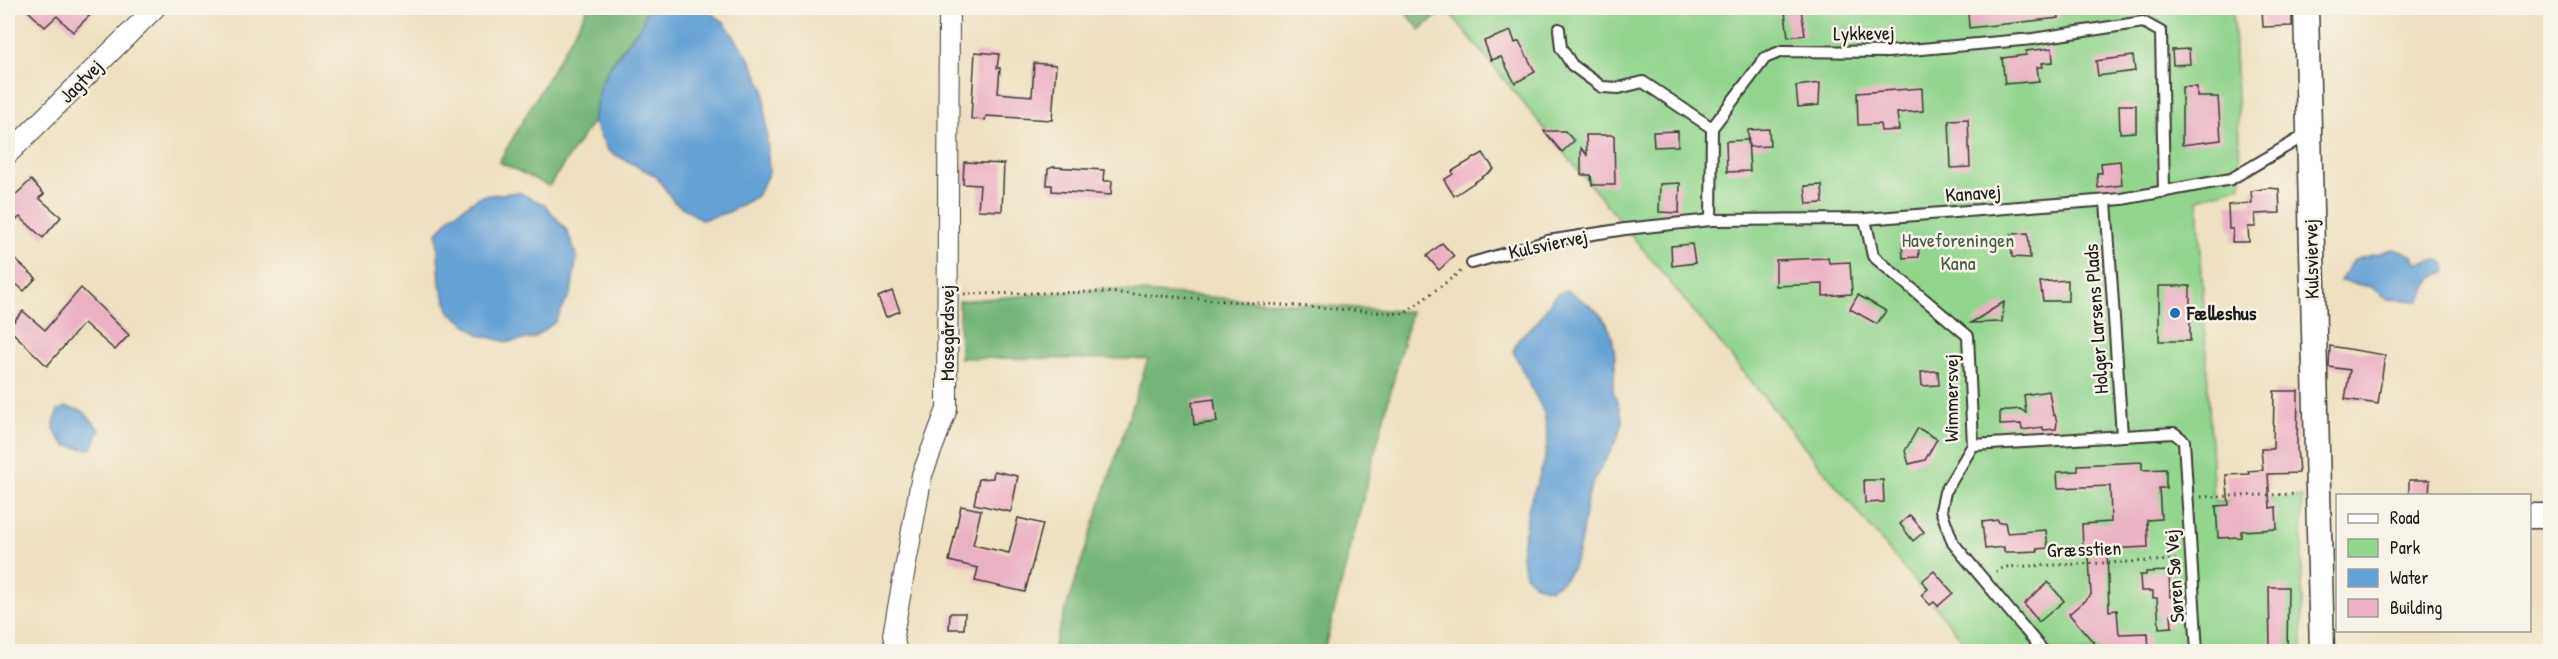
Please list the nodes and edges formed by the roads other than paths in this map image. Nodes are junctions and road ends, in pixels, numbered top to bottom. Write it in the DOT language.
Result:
graph roads {
  1 [pos="155,8"];
  2 [pos="950,8"];
  3 [pos="2306,8"];
  4 [pos="1559,29"];
  5 [pos="1712,128"];
  6 [pos="2309,133"];
  7 [pos="8,154"];
  8 [pos="2164,192"];
  9 [pos="2106,201"];
  10 [pos="1865,219"];
  11 [pos="1711,220"];
  12 [pos="1625,229"];
  13 [pos="1472,263"];
  14 [pos="2122,435"];
  15 [pos="1973,445"];
  16 [pos="2324,504"];
  17 [pos="2531,516"];
  18 [pos="2550,516"];
  19 [pos="897,651"];
  20 [pos="2044,651"];
  21 [pos="2197,651"];
  22 [pos="2322,651"];
  1 -- 7 [label="street, Jagtvej"];
  2 -- 19 [label="street, Mosegårdsvej"];
  3 -- 6 [label="street, Kulsviervej"];
  4 -- 5 [label="lane"];
  5 -- 8 [label="lane, Lykkevej"];
  5 -- 11 [label="lane"];
  6 -- 8 [label="lane, Kanavej"];
  6 -- 16 [label="street, Kulsviervej"];
  8 -- 9 [label="lane, Kanavej"];
  9 -- 10 [label="lane, Kanavej"];
  9 -- 14 [label="lane, Holger Larsens Plads"];
  10 -- 11 [label="lane, Kanavej"];
  10 -- 15 [label="lane, Wimmersvej"];
  11 -- 12 [label="lane, Kanavej"];
  12 -- 13 [label="lane, Kulsviervej"];
  14 -- 15 [label="lane, Søren Sø Vej"];
  14 -- 21 [label="lane, Søren Sø Vej"];
  15 -- 20 [label="lane, Wimmersvej"];
  16 -- 22 [label="street, Kulsviervej"];
  17 -- 18 [label="street"];
}
